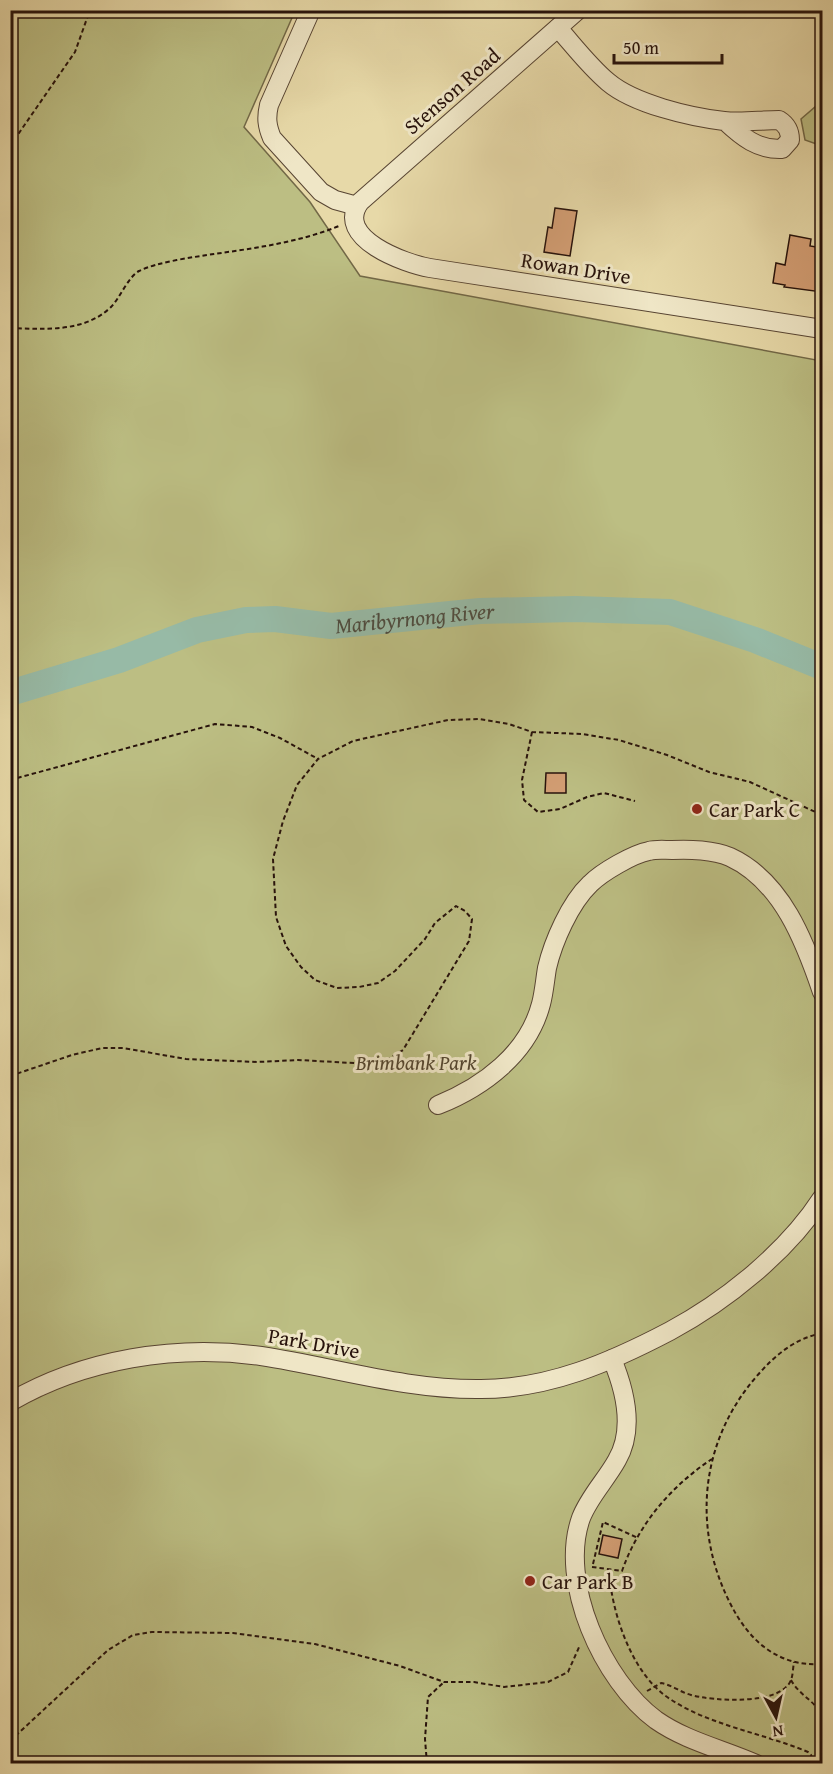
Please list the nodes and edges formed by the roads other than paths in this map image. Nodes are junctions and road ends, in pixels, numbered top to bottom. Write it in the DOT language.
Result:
graph roads {
  1 [pos="311,10"];
  2 [pos="578,10"];
  3 [pos="558,28"];
  4 [pos="725,121"];
  5 [pos="356,213"];
  6 [pos="822,329"];
  7 [pos="822,992"];
  8 [pos="438,1105"];
  9 [pos="822,1198"];
  10 [pos="612,1359"];
  11 [pos="10,1402"];
  12 [pos="756,1764"];
  1 -- 5 [label="street"];
  2 -- 3 [label="street, Stenson Road"];
  3 -- 4 [label="street"];
  3 -- 5 [label="street, Stenson Road"];
  5 -- 6 [label="street, Rowan Drive"];
  7 -- 8 [label="street"];
  9 -- 10 [label="street, Park Drive"];
  10 -- 11 [label="street, Park Drive"];
  10 -- 12 [label="street"];
}
